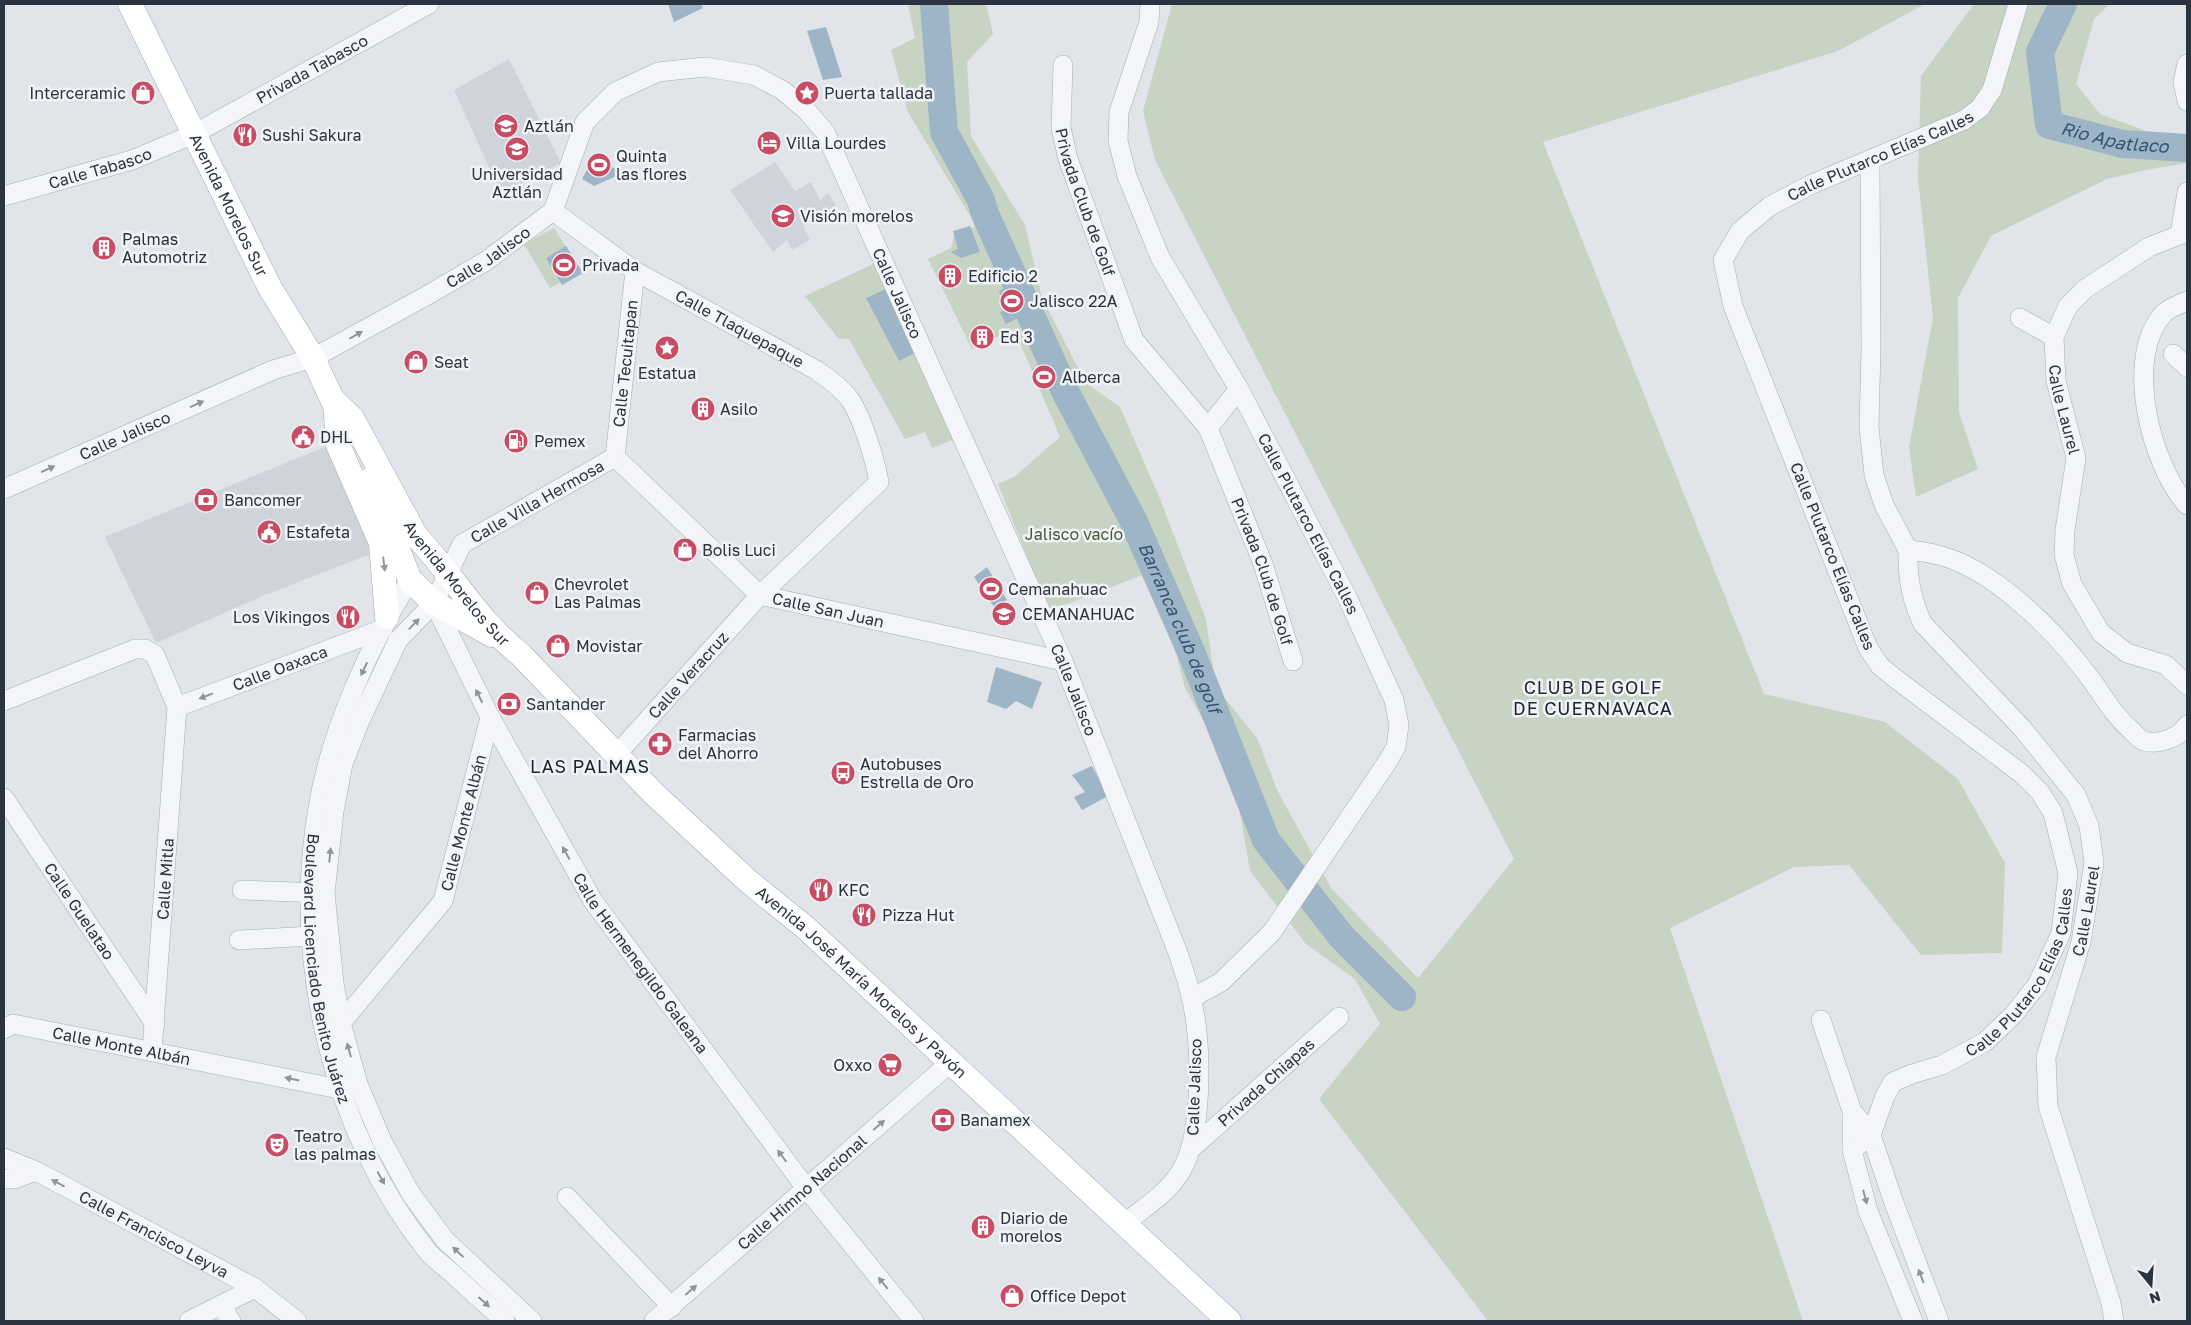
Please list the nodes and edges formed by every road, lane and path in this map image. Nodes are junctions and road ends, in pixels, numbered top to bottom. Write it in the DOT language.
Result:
graph roads {
  1 [pos="130,4"];
  2 [pos="430,4"];
  3 [pos="1150,4"];
  4 [pos="2018,4"];
  5 [pos="2187,64"];
  6 [pos="1063,65"];
  7 [pos="2187,101"];
  8 [pos="194,134"];
  9 [pos="1870,161"];
  10 [pos="2187,192"];
  11 [pos="4,196"];
  12 [pos="553,211"];
  13 [pos="2184,233"];
  14 [pos="635,271"];
  15 [pos="2187,301"];
  16 [pos="2020,318"];
  17 [pos="2054,337"];
  18 [pos="2173,354"];
  19 [pos="313,358"];
  20 [pos="2187,367"];
  21 [pos="1239,389"];
  22 [pos="336,402"];
  23 [pos="1208,428"];
  24 [pos="615,457"];
  25 [pos="879,482"];
  26 [pos="4,489"];
  27 [pos="2187,505"];
  28 [pos="1908,550"];
  29 [pos="448,572"];
  30 [pos="410,580"];
  31 [pos="760,595"];
  32 [pos="434,603"];
  33 [pos="385,623"];
  34 [pos="499,638"];
  35 [pos="1063,661"];
  36 [pos="1293,661"];
  37 [pos="2187,685"];
  38 [pos="4,701"];
  39 [pos="177,708"];
  40 [pos="490,717"];
  41 [pos="2187,725"];
  42 [pos="616,755"];
  43 [pos="4,798"];
  44 [pos="242,890"];
  45 [pos="317,892"];
  46 [pos="311,936"];
  47 [pos="239,940"];
  48 [pos="1192,998"];
  49 [pos="1339,1017"];
  50 [pos="1821,1020"];
  51 [pos="7,1021"];
  52 [pos="341,1023"];
  53 [pos="155,1024"];
  54 [pos="327,1038"];
  55 [pos="152,1050"];
  56 [pos="950,1063"];
  57 [pos="358,1084"];
  58 [pos="339,1089"];
  59 [pos="1852,1110"];
  60 [pos="1871,1135"];
  61 [pos="1192,1148"];
  62 [pos="1852,1150"];
  63 [pos="4,1158"];
  64 [pos="36,1171"];
  65 [pos="4,1179"];
  66 [pos="806,1188"];
  67 [pos="567,1197"];
  68 [pos="1125,1223"];
  69 [pos="254,1288"];
  70 [pos="221,1305"];
  71 [pos="672,1306"];
  72 [pos="189,1321"];
  73 [pos="231,1321"];
  74 [pos="297,1321"];
  75 [pos="505,1321"];
  76 [pos="532,1321"];
  77 [pos="654,1321"];
  78 [pos="914,1321"];
  79 [pos="1229,1321"];
  80 [pos="1913,1321"];
  81 [pos="1938,1321"];
  82 [pos="2114,1321"];
  1 -- 8 [label="main road, Avenida Morelos Sur"];
  2 -- 8 [label="street, Privada Tabasco"];
  3 -- 21 [label="street, Calle Plutarco Elías Calles"];
  4 -- 9 [label="street, Calle Plutarco Elías Calles"];
  5 -- 7 [label="street"];
  6 -- 23 [label="street, Privada Club de Golf"];
  8 -- 11 [label="street, Calle Tabasco"];
  8 -- 19 [label="main road, Avenida Morelos Sur"];
  9 -- 28 [label="street"];
  9 -- 60 [label="street, Calle Plutarco Elías Calles"];
  10 -- 13 [label="street"];
  12 -- 14 [label="street, Calle Tlaquepaque"];
  19 -- 12 [label="street, Calle Jalisco, one-way"];
  12 -- 35 [label="street, Calle Jalisco"];
  13 -- 17 [label="street, Calle Laurel"];
  14 -- 24 [label="street, Calle Tecuitapan"];
  14 -- 25 [label="street, Calle Tlaquepaque"];
  15 -- 27 [label="street"];
  16 -- 17 [label="street"];
  17 -- 37 [label="street, Calle Laurel"];
  18 -- 20 [label="street"];
  19 -- 22 [label="main road, Avenida Morelos Sur"];
  26 -- 19 [label="street, Calle Jalisco, one-way"];
  21 -- 23 [label="street"];
  21 -- 48 [label="street, Calle Plutarco Elías Calles"];
  22 -- 29 [label="main road, Avenida Morelos Sur"];
  22 -- 30 [label="main road, Avenida Morelos Sur"];
  22 -- 33 [label="main road, one-way"];
  23 -- 36 [label="street, Privada Club de Golf"];
  24 -- 29 [label="street, Calle Villa Hermosa"];
  24 -- 31 [label="street, Calle San Juan"];
  25 -- 31 [label="street, Calle Veracruz"];
  28 -- 41 [label="street"];
  28 -- 82 [label="street, Calle Laurel"];
  29 -- 32 [label="street"];
  29 -- 34 [label="main road, Avenida Morelos Sur"];
  30 -- 32 [label="main road, Avenida Morelos Sur"];
  30 -- 33 [label="street, Boulevard Licenciado Benito Juárez"];
  31 -- 35 [label="street, Calle San Juan"];
  31 -- 42 [label="street, Calle Veracruz"];
  32 -- 34 [label="main road, Avenida Morelos Sur"];
  40 -- 32 [label="street, Calle Hermenegildo Galeana, one-way"];
  45 -- 32 [label="street, Boulevard Licenciado Benito Juárez, one-way"];
  33 -- 39 [label="street, Calle Oaxaca, one-way"];
  33 -- 45 [label="street, Boulevard Licenciado Benito Juárez, one-way"];
  34 -- 42 [label="main road, Avenida José María Morelos y Pavón"];
  35 -- 48 [label="street, Calle Jalisco"];
  38 -- 39 [label="street"];
  39 -- 53 [label="street, Calle Mitla"];
  40 -- 52 [label="street, Calle Monte Albán"];
  66 -- 40 [label="street, Calle Hermenegildo Galeana, one-way"];
  42 -- 56 [label="main road, Avenida José María Morelos y Pavón"];
  43 -- 53 [label="street, Calle Guelatao"];
  44 -- 45 [label="street"];
  45 -- 46 [label="street, Boulevard Licenciado Benito Juárez"];
  45 -- 52 [label="street, Boulevard Licenciado Benito Juárez"];
  46 -- 47 [label="street"];
  46 -- 54 [label="street, Boulevard Licenciado Benito Juárez"];
  48 -- 61 [label="street, Calle Jalisco"];
  49 -- 61 [label="street, Privada Chiapas"];
  50 -- 59 [label="street"];
  51 -- 55 [label="street, Calle Monte Albán"];
  52 -- 54 [label="street, Calle Monte Albán"];
  57 -- 52 [label="street, Boulevard Licenciado Benito Juárez, one-way"];
  53 -- 55 [label="street, Calle Mitla"];
  54 -- 58 [label="street, Boulevard Licenciado Benito Juárez"];
  58 -- 55 [label="street, Calle Monte Albán, one-way"];
  66 -- 56 [label="street, Calle Himno Nacional, one-way"];
  56 -- 68 [label="main road, Avenida José María Morelos y Pavón"];
  57 -- 58 [label="street, Calle Monte Albán"];
  76 -- 57 [label="street, Boulevard Licenciado Benito Juárez, one-way"];
  58 -- 75 [label="street, Boulevard Licenciado Benito Juárez, one-way"];
  59 -- 60 [label="street"];
  59 -- 62 [label="street"];
  60 -- 62 [label="street"];
  81 -- 60 [label="street, one-way"];
  61 -- 68 [label="street, Calle Jalisco"];
  62 -- 80 [label="street, one-way"];
  63 -- 64 [label="street, Calle Francisco Leyva"];
  64 -- 65 [label="street"];
  69 -- 64 [label="street, Calle Francisco Leyva, one-way"];
  71 -- 66 [label="street, Calle Himno Nacional, one-way"];
  78 -- 66 [label="street, Calle Hermenegildo Galeana, one-way"];
  67 -- 71 [label="street"];
  68 -- 79 [label="main road, Avenida José María Morelos y Pavón"];
  69 -- 70 [label="street"];
  69 -- 74 [label="street, Calle Francisco Leyva"];
  70 -- 72 [label="street"];
  70 -- 73 [label="street"];
  71 -- 77 [label="street, Calle Himno Nacional"];
}
